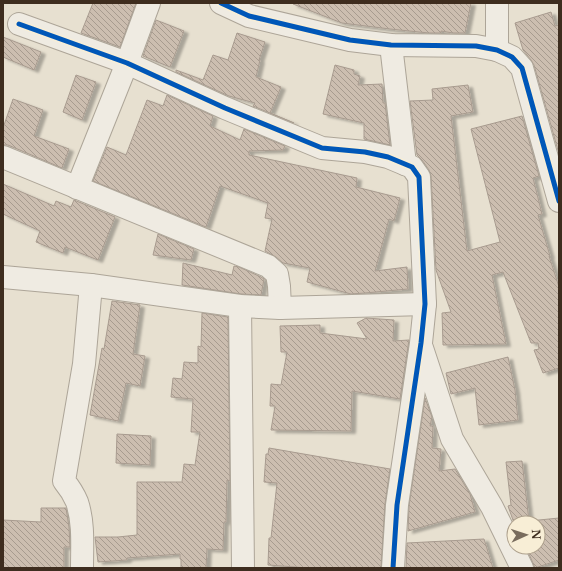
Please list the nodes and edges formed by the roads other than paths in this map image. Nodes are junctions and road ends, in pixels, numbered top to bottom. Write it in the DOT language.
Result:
graph roads {
  1 [pos="149,3"];
  2 [pos="221,3"];
  3 [pos="497,3"];
  4 [pos="19,24"];
  5 [pos="391,45"];
  6 [pos="497,50"];
  7 [pos="127,63"];
  8 [pos="3,157"];
  9 [pos="405,164"];
  10 [pos="77,188"];
  11 [pos="558,192"];
  12 [pos="3,277"];
  13 [pos="91,285"];
  14 [pos="425,304"];
  15 [pos="240,306"];
  16 [pos="280,308"];
  17 [pos="421,343"];
  18 [pos="82,568"];
  19 [pos="243,568"];
  20 [pos="393,568"];
  21 [pos="522,568"];
  1 -- 7 [label="street"];
  2 -- 5 [label="street"];
  3 -- 6 [label="street"];
  4 -- 7 [label="street"];
  5 -- 6 [label="street"];
  5 -- 9 [label="street"];
  6 -- 11 [label="street"];
  7 -- 9 [label="street"];
  7 -- 10 [label="street"];
  8 -- 10 [label="street"];
  9 -- 14 [label="street"];
  10 -- 16 [label="street"];
  12 -- 13 [label="street"];
  13 -- 15 [label="street"];
  13 -- 18 [label="street"];
  14 -- 16 [label="street"];
  14 -- 17 [label="street"];
  15 -- 16 [label="street"];
  15 -- 19 [label="street"];
  17 -- 20 [label="street"];
  17 -- 21 [label="street"];
}
